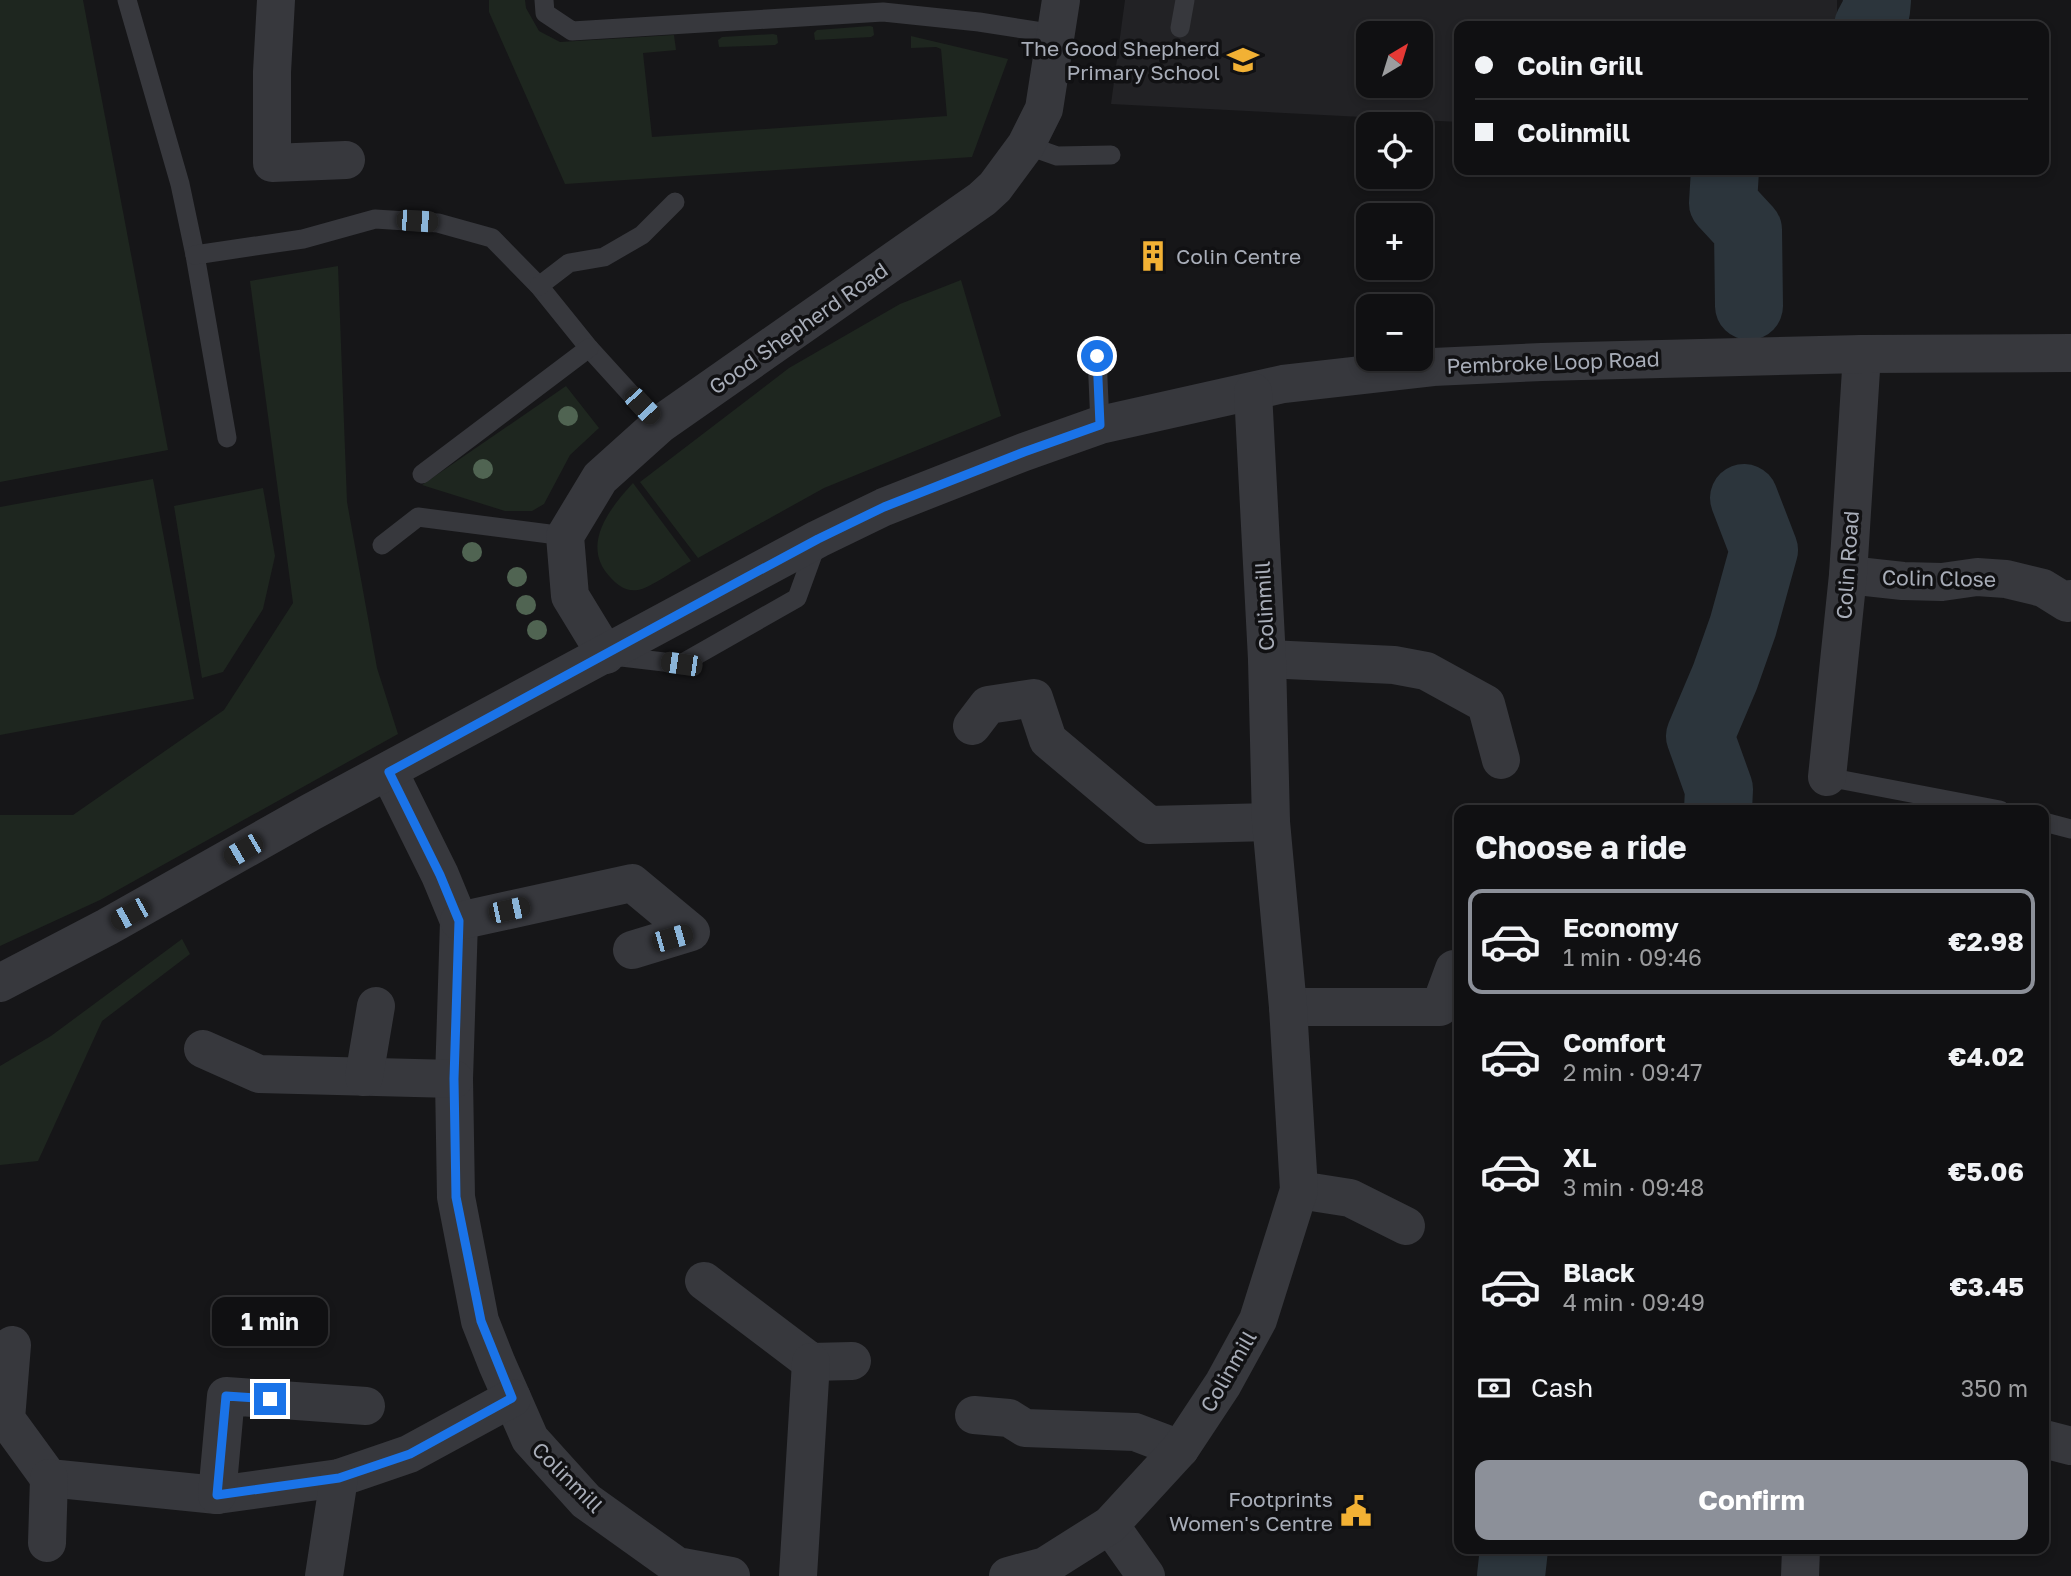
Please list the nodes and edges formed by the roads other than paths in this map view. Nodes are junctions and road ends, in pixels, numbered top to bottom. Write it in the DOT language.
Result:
graph roads {
  1 [pos="127,0"];
  2 [pos="276,0"];
  3 [pos="544,0"];
  4 [pos="1185,0"];
  5 [pos="1058,17"];
  6 [pos="1180,28"];
  7 [pos="1026,145"];
  8 [pos="1111,155"];
  9 [pos="346,160"];
  10 [pos="675,202"];
  11 [pos="195,255"];
  12 [pos="539,286"];
  13 [pos="589,348"];
  14 [pos="2071,353"];
  15 [pos="1861,354"];
  16 [pos="1097,356"];
  17 [pos="1253,391"];
  18 [pos="659,425"];
  19 [pos="1100,425"];
  20 [pos="228,438"];
  21 [pos="422,474"];
  22 [pos="565,536"];
  23 [pos="382,545"];
  24 [pos="1848,575"];
  25 [pos="2070,607"];
  26 [pos="606,654"];
  27 [pos="1267,659"];
  28 [pos="972,726"];
  29 [pos="1501,760"];
  30 [pos="389,772"];
  31 [pos="1827,777"];
  32 [pos="1974,805"];
  33 [pos="1271,822"];
  34 [pos="2049,823"];
  35 [pos="2071,829"];
  36 [pos="459,921"];
  37 [pos="632,950"];
  38 [pos="1454,969"];
  39 [pos="0,983"];
  40 [pos="376,1006"];
  41 [pos="1288,1007"];
  42 [pos="202,1049"];
  43 [pos="364,1077"];
  44 [pos="454,1079"];
  45 [pos="1299,1190"];
  46 [pos="1406,1226"];
  47 [pos="704,1281"];
  48 [pos="12,1345"];
  49 [pos="852,1361"];
  50 [pos="811,1362"];
  51 [pos="512,1398"];
  52 [pos="366,1406"];
  53 [pos="974,1415"];
  54 [pos="2049,1440"];
  55 [pos="2071,1446"];
  56 [pos="1180,1449"];
  57 [pos="50,1478"];
  58 [pos="339,1478"];
  59 [pos="217,1495"];
  60 [pos="1110,1525"];
  61 [pos="47,1543"];
  62 [pos="1801,1554"];
  63 [pos="676,1571"];
  64 [pos="324,1576"];
  65 [pos="731,1576"];
  66 [pos="798,1576"];
  67 [pos="1008,1576"];
  68 [pos="1146,1576"];
  69 [pos="1800,1576"];
  1 -- 11 [label="lane"];
  2 -- 9 [label="street"];
  3 -- 5 [label="lane"];
  4 -- 6 [label="lane"];
  5 -- 7 [label="street, Good Shepherd Road"];
  7 -- 8 [label="lane"];
  7 -- 18 [label="street, Good Shepherd Road"];
  10 -- 12 [label="lane"];
  11 -- 12 [label="lane"];
  11 -- 20 [label="lane"];
  12 -- 13 [label="lane"];
  13 -- 18 [label="lane"];
  13 -- 21 [label="lane"];
  14 -- 15 [label="street, Pembroke Loop Road"];
  15 -- 17 [label="street, Pembroke Loop Road"];
  15 -- 24 [label="street, Colin Road"];
  16 -- 19 [label="lane"];
  17 -- 19 [label="street, Pembroke Loop Road"];
  17 -- 27 [label="street, Colinmill"];
  18 -- 22 [label="street, Good Shepherd Road"];
  19 -- 26 [label="street, Pembroke Loop Road"];
  22 -- 23 [label="lane"];
  22 -- 26 [label="street"];
  24 -- 25 [label="street, Colin Close"];
  24 -- 31 [label="street, Colin Road"];
  26 -- 30 [label="street, Pembroke Loop Road"];
  27 -- 29 [label="street"];
  27 -- 33 [label="street, Colinmill"];
  28 -- 33 [label="street"];
  30 -- 36 [label="street, Colinmill"];
  30 -- 39 [label="street, Pembroke Loop Road"];
  31 -- 32 [label="lane"];
  33 -- 41 [label="street, Colinmill"];
  34 -- 35 [label="lane"];
  36 -- 37 [label="street"];
  36 -- 44 [label="street, Colinmill"];
  38 -- 41 [label="street"];
  40 -- 43 [label="street"];
  41 -- 45 [label="street, Colinmill"];
  42 -- 43 [label="street"];
  43 -- 44 [label="street"];
  44 -- 51 [label="street, Colinmill"];
  45 -- 46 [label="street"];
  45 -- 56 [label="street, Colinmill"];
  47 -- 50 [label="street"];
  48 -- 57 [label="street"];
  49 -- 50 [label="street"];
  50 -- 66 [label="street"];
  51 -- 58 [label="street"];
  51 -- 63 [label="street, Colinmill"];
  52 -- 59 [label="street"];
  53 -- 56 [label="street"];
  54 -- 55 [label="street"];
  56 -- 60 [label="street, Colinmill"];
  57 -- 59 [label="street"];
  57 -- 61 [label="street"];
  58 -- 59 [label="street"];
  58 -- 64 [label="street"];
  60 -- 67 [label="street, Colinmill"];
  60 -- 68 [label="street"];
  62 -- 69 [label="street"];
  63 -- 65 [label="street, Colinmill"];
}
